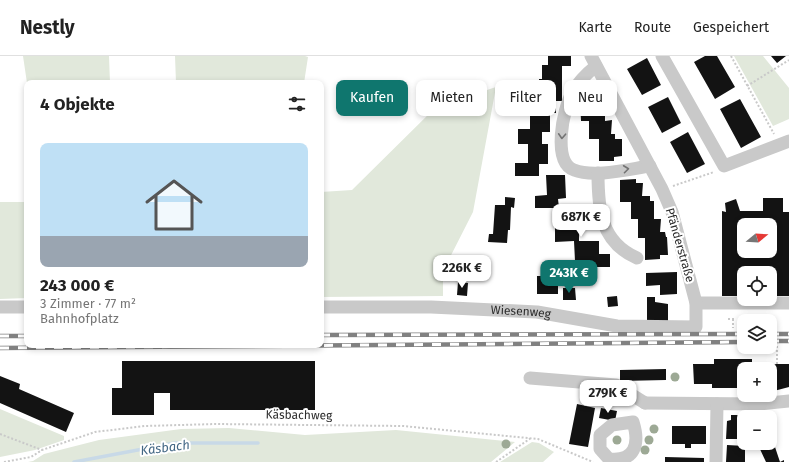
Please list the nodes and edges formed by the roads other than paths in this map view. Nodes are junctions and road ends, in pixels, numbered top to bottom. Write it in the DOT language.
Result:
graph roads {
  1 [pos="662,56"];
  2 [pos="593,61"];
  3 [pos="789,141"];
  4 [pos="650,166"];
  5 [pos="598,173"];
  6 [pos="637,258"];
  7 [pos="696,303"];
  8 [pos="789,303"];
  9 [pos="0,307"];
  10 [pos="24,307"];
  11 [pos="324,307"];
  12 [pos="530,378"];
  13 [pos="789,401"];
  14 [pos="645,403"];
  15 [pos="717,404"];
  16 [pos="633,422"];
  17 [pos="716,462"];
  1 -- 3 [label="street"];
  2 -- 4 [label="street, Pfänderstraße"];
  2 -- 5 [label="street, Pfänderstraße, one-way"];
  5 -- 4 [label="street, Pfänderstraße, one-way"];
  4 -- 7 [label="street, Pfänderstraße"];
  5 -- 6 [label="street"];
  7 -- 8 [label="street"];
  7 -- 11 [label="street, Wiesenweg"];
  9 -- 10 [label="street"];
  12 -- 14 [label="street"];
  13 -- 15 [label="street"];
  14 -- 15 [label="street"];
  14 -- 16 [label="street"];
  15 -- 17 [label="street"];
}
